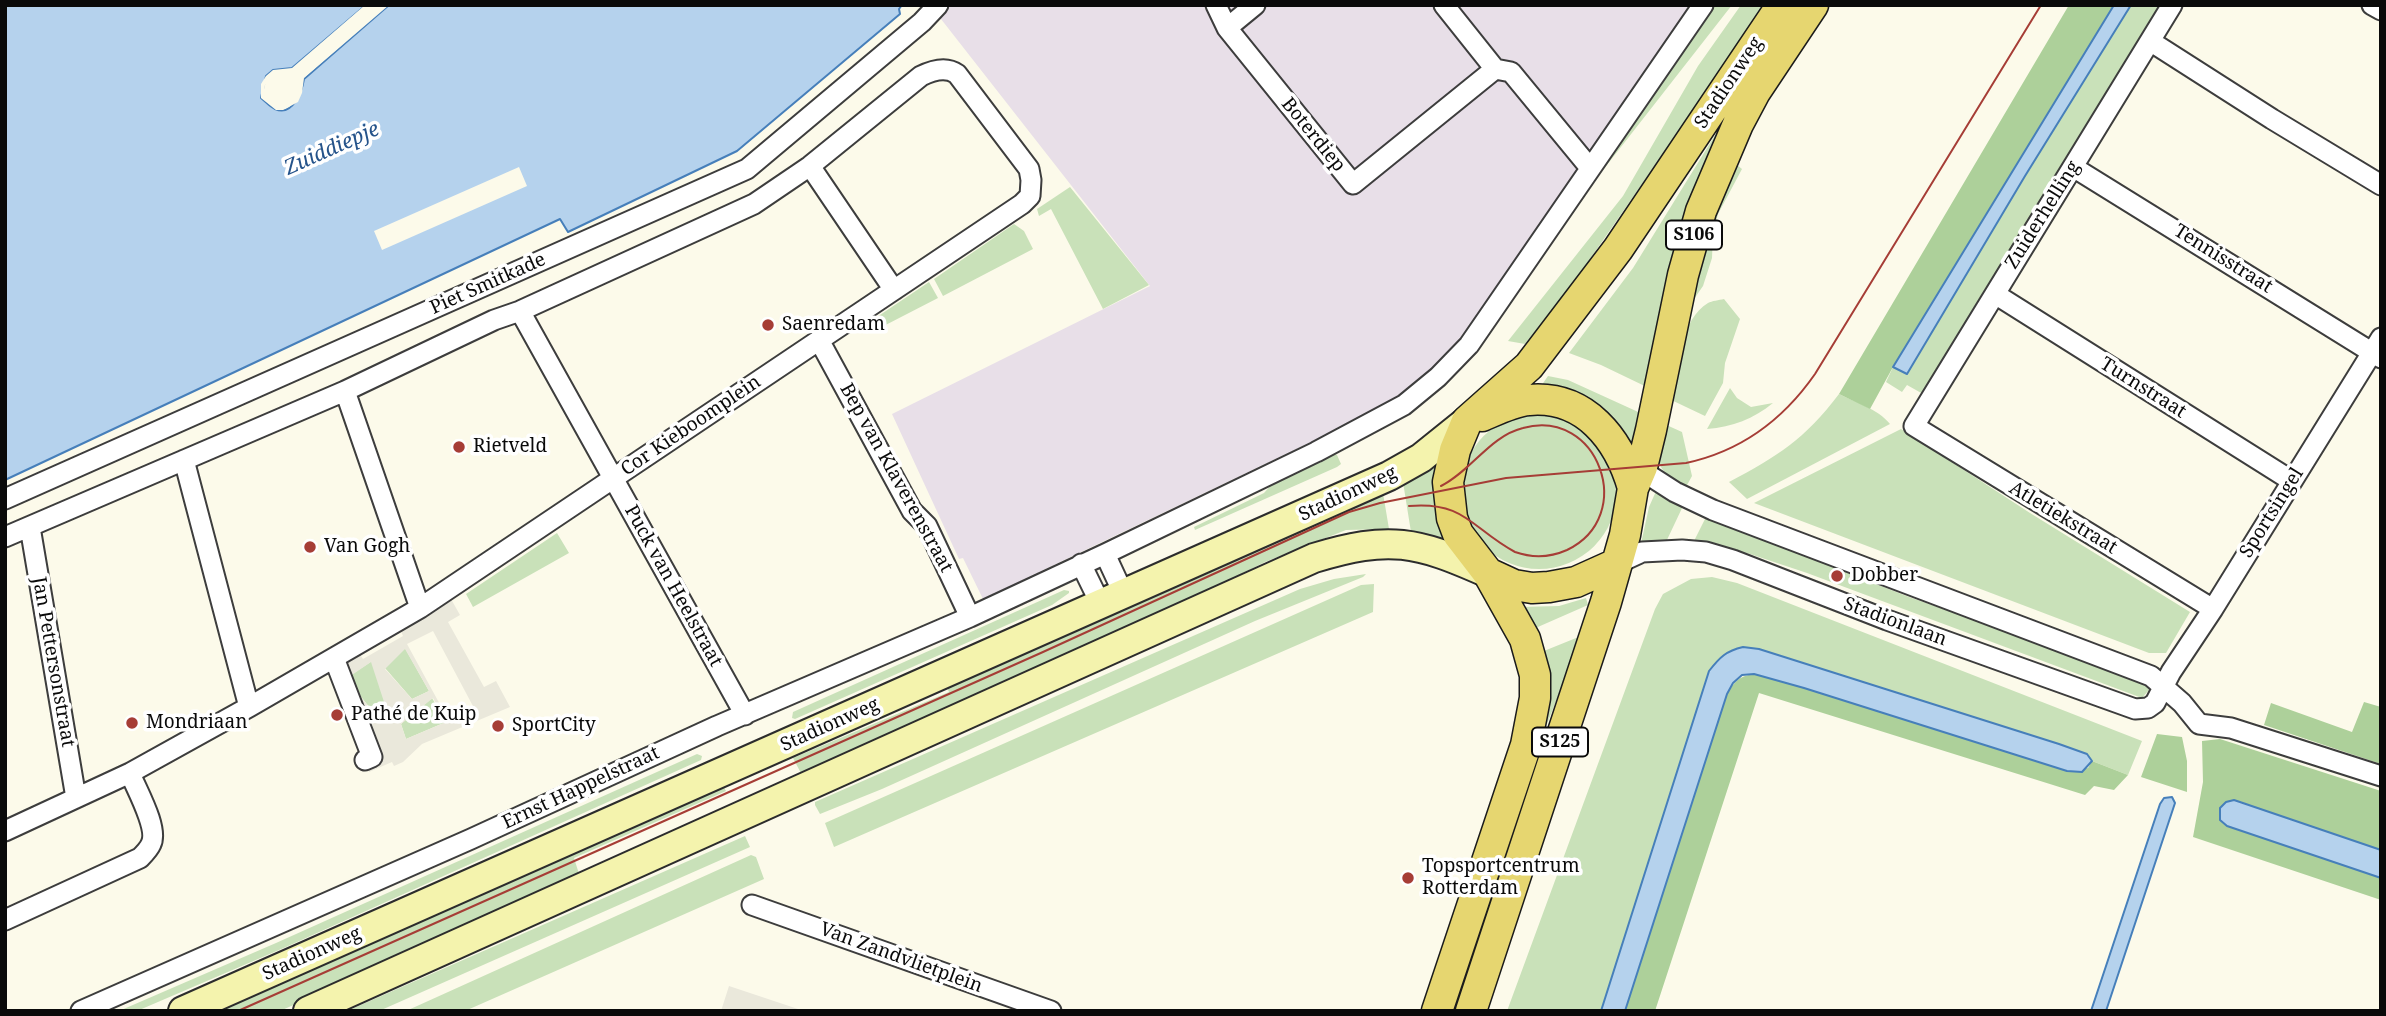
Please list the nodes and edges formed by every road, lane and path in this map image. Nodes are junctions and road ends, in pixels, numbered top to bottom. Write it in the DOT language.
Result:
graph roads {
  1 [pos="1216,5"];
  2 [pos="1255,5"];
  3 [pos="1444,5"];
  4 [pos="1703,5"];
  5 [pos="1782,5"];
  6 [pos="1813,5"];
  7 [pos="2172,5"];
  8 [pos="2372,5"];
  9 [pos="936,8"];
  10 [pos="2381,10"];
  11 [pos="1227,28"];
  12 [pos="2150,41"];
  13 [pos="1495,69"];
  14 [pos="810,166"];
  15 [pos="2073,167"];
  16 [pos="1590,168"];
  17 [pos="1031,180"];
  18 [pos="2381,185"];
  19 [pos="894,290"];
  20 [pos="1995,294"];
  21 [pos="520,311"];
  22 [pos="819,340"];
  23 [pos="2378,350"];
  24 [pos="345,391"];
  25 [pos="1467,421"];
  26 [pos="1914,426"];
  27 [pos="184,460"];
  28 [pos="1640,470"];
  29 [pos="613,479"];
  30 [pos="2291,481"];
  31 [pos="5,499"];
  32 [pos="30,527"];
  33 [pos="5,537"];
  34 [pos="1105,554"];
  35 [pos="1081,564"];
  36 [pos="1616,564"];
  37 [pos="1488,573"];
  38 [pos="1112,600"];
  39 [pos="420,608"];
  40 [pos="2213,609"];
  41 [pos="970,617"];
  42 [pos="336,662"];
  43 [pos="2159,695"];
  44 [pos="250,707"];
  45 [pos="745,715"];
  46 [pos="365,760"];
  47 [pos="130,773"];
  48 [pos="2381,776"];
  49 [pos="76,798"];
  50 [pos="5,831"];
  51 [pos="752,905"];
  52 [pos="5,920"];
  53 [pos="81,1011"];
  54 [pos="183,1011"];
  55 [pos="308,1011"];
  56 [pos="1051,1011"];
  57 [pos="1437,1011"];
  58 [pos="1471,1011"];
  1 -- 11 [label="street, Boterdiep"];
  2 -- 11 [label="street"];
  3 -- 13 [label="street"];
  4 -- 16 [label="street"];
  5 -- 25 [label="main road, Stadionweg / S106"];
  6 -- 28 [label="main road, Stadionweg / S106"];
  7 -- 12 [label="street, Zuiderhelling"];
  8 -- 10 [label="street"];
  9 -- 31 [label="street, Piet Smitkade"];
  11 -- 13 [label="street, Boterdiep"];
  12 -- 15 [label="street, Zuiderhelling"];
  12 -- 18 [label="street"];
  13 -- 16 [label="street"];
  14 -- 17 [label="street, Piet Smitkade"];
  14 -- 19 [label="street"];
  14 -- 21 [label="street, Piet Smitkade"];
  15 -- 20 [label="street, Zuiderhelling"];
  15 -- 23 [label="street, Tennisstraat"];
  16 -- 34 [label="street, Ernst Happelstraat"];
  17 -- 19 [label="street, Cor Kieboomplein"];
  19 -- 22 [label="street, Cor Kieboomplein"];
  20 -- 26 [label="street, Zuiderhelling"];
  20 -- 30 [label="street, Turnstraat"];
  21 -- 24 [label="street, Piet Smitkade"];
  21 -- 29 [label="street, Puck van Heelstraat"];
  22 -- 29 [label="street, Cor Kieboomplein"];
  22 -- 41 [label="street, Bep van Klaverenstraat"];
  23 -- 30 [label="street, Sportsingel"];
  24 -- 27 [label="street, Piet Smitkade"];
  24 -- 39 [label="street"];
  25 -- 28 [label="main road, Stadionweg"];
  25 -- 37 [label="main road, Stadionweg"];
  25 -- 38 [label="main road, Stadionweg / S106"];
  26 -- 40 [label="street, Atletiekstraat"];
  27 -- 32 [label="street, Piet Smitkade"];
  27 -- 44 [label="street"];
  28 -- 36 [label="main road, Stadionweg / S106"];
  28 -- 43 [label="street, Stadionlaan"];
  29 -- 39 [label="street, Cor Kieboomplein"];
  29 -- 45 [label="street, Puck van Heelstraat"];
  30 -- 40 [label="street, Sportsingel"];
  32 -- 33 [label="street, Piet Smitkade"];
  32 -- 49 [label="street, Jan Pettersonstraat"];
  34 -- 35 [label="street, Ernst Happelstraat"];
  34 -- 38 [label="street"];
  35 -- 38 [label="street"];
  35 -- 41 [label="street, Ernst Happelstraat"];
  36 -- 37 [label="main road"];
  36 -- 43 [label="street, Stadionlaan"];
  36 -- 58 [label="main road, S125"];
  37 -- 55 [label="main road"];
  37 -- 57 [label="main road, S125"];
  38 -- 54 [label="main road, Stadionweg / S106"];
  39 -- 42 [label="street, Cor Kieboomplein"];
  40 -- 43 [label="street, Sportsingel"];
  41 -- 45 [label="street, Ernst Happelstraat"];
  42 -- 44 [label="street, Cor Kieboomplein"];
  42 -- 46 [label="street"];
  43 -- 48 [label="street, Stadionlaan"];
  44 -- 47 [label="street, Cor Kieboomplein"];
  45 -- 53 [label="street, Ernst Happelstraat"];
  47 -- 49 [label="street, Cor Kieboomplein"];
  47 -- 52 [label="street"];
  49 -- 50 [label="street, Cor Kieboomplein"];
  51 -- 56 [label="street, Van Zandvlietplein"];
}
